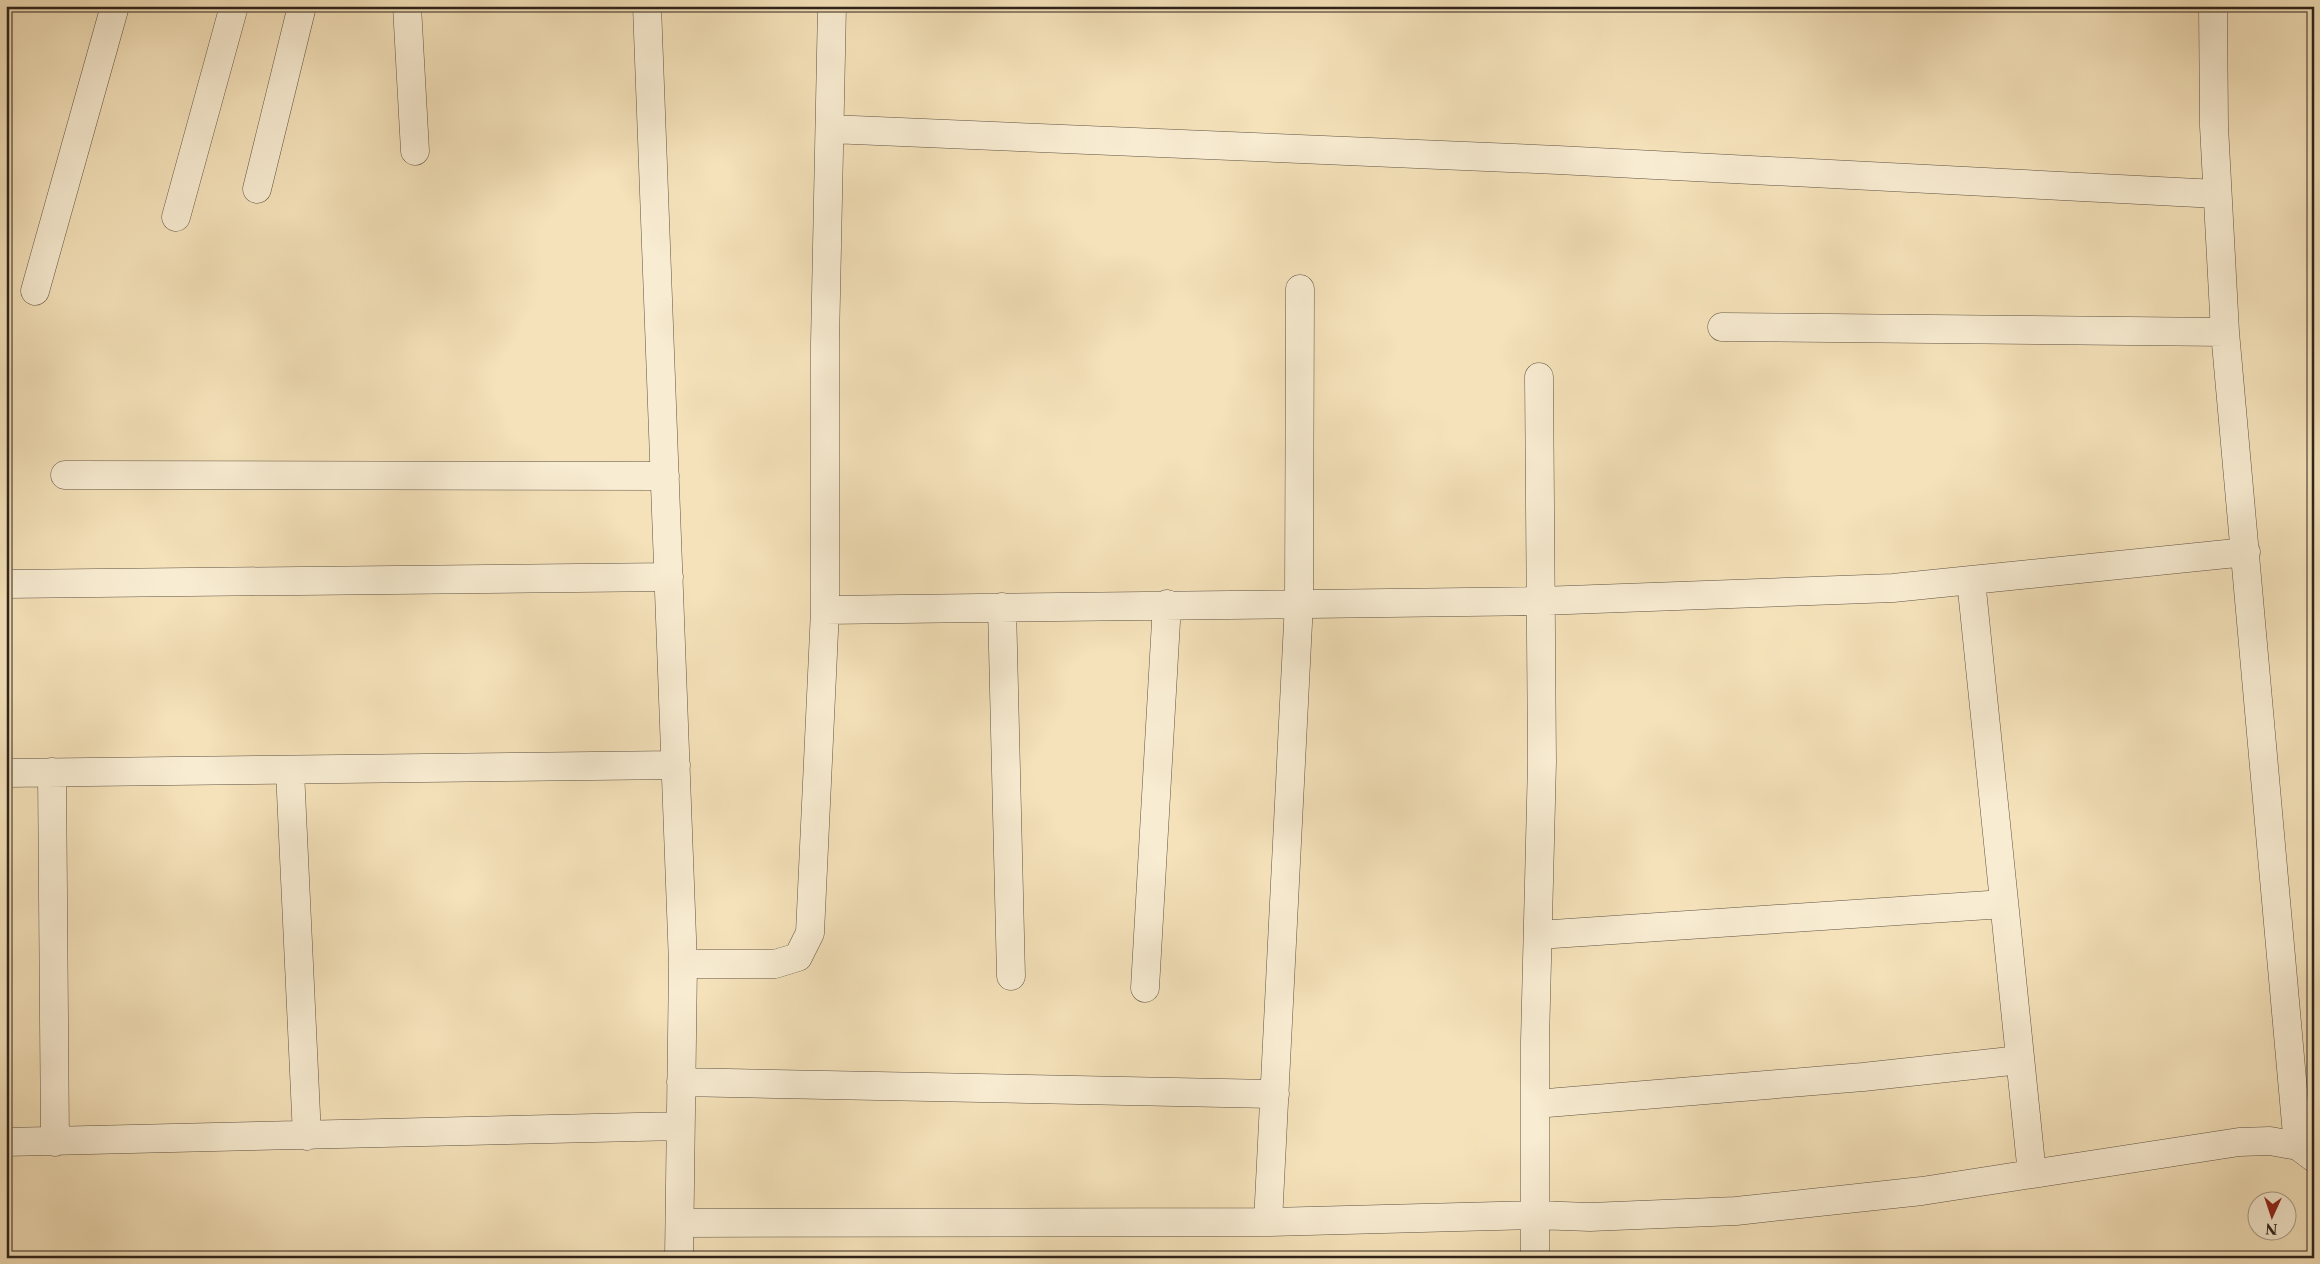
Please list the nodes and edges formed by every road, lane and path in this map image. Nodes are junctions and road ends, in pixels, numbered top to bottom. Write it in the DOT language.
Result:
graph roads {
  1 [pos="114,6"];
  2 [pos="234,6"];
  3 [pos="302,6"];
  4 [pos="407,6"];
  5 [pos="647,6"];
  6 [pos="832,6"];
  7 [pos="2213,6"];
  8 [pos="830,129"];
  9 [pos="415,151"];
  10 [pos="257,189"];
  11 [pos="2217,194"];
  12 [pos="176,217"];
  13 [pos="1300,290"];
  14 [pos="35,291"];
  15 [pos="1722,327"];
  16 [pos="2226,332"];
  17 [pos="1539,377"];
  18 [pos="65,476"];
  19 [pos="665,476"];
  20 [pos="2246,552"];
  21 [pos="669,577"];
  22 [pos="1971,580"];
  23 [pos="6,584"];
  24 [pos="1541,601"];
  25 [pos="1299,603"];
  26 [pos="1167,604"];
  27 [pos="1002,607"];
  28 [pos="825,610"];
  29 [pos="676,765"];
  30 [pos="290,771"];
  31 [pos="52,772"];
  32 [pos="6,773"];
  33 [pos="2004,904"];
  34 [pos="1538,935"];
  35 [pos="682,964"];
  36 [pos="1011,976"];
  37 [pos="1145,988"];
  38 [pos="2020,1060"];
  39 [pos="681,1082"];
  40 [pos="1275,1094"];
  41 [pos="1535,1104"];
  42 [pos="680,1126"];
  43 [pos="307,1136"];
  44 [pos="6,1142"];
  45 [pos="56,1142"];
  46 [pos="2306,1152"];
  47 [pos="2032,1174"];
  48 [pos="1535,1216"];
  49 [pos="1268,1222"];
  50 [pos="681,1223"];
  51 [pos="679,1258"];
  52 [pos="1535,1258"];
  1 -- 14 [label="street"];
  2 -- 12 [label="street"];
  3 -- 10 [label="street"];
  4 -- 9 [label="street"];
  5 -- 19 [label="street"];
  6 -- 8 [label="street"];
  7 -- 11 [label="street"];
  8 -- 11 [label="street"];
  8 -- 28 [label="street"];
  11 -- 16 [label="street"];
  13 -- 25 [label="street"];
  15 -- 16 [label="street"];
  16 -- 20 [label="street"];
  17 -- 24 [label="street"];
  18 -- 19 [label="street"];
  19 -- 21 [label="street"];
  20 -- 22 [label="street"];
  20 -- 46 [label="street"];
  21 -- 23 [label="street"];
  21 -- 29 [label="street"];
  22 -- 24 [label="street"];
  22 -- 33 [label="street"];
  24 -- 25 [label="street"];
  24 -- 34 [label="street"];
  25 -- 26 [label="street"];
  25 -- 40 [label="street"];
  26 -- 27 [label="street"];
  26 -- 37 [label="street"];
  27 -- 28 [label="street"];
  27 -- 36 [label="street"];
  28 -- 35 [label="street"];
  29 -- 30 [label="street"];
  29 -- 35 [label="street"];
  30 -- 31 [label="street"];
  30 -- 43 [label="street"];
  31 -- 32 [label="street"];
  31 -- 45 [label="street"];
  33 -- 34 [label="street"];
  33 -- 38 [label="street"];
  34 -- 41 [label="street"];
  35 -- 39 [label="street"];
  38 -- 41 [label="street"];
  38 -- 47 [label="street"];
  39 -- 40 [label="street"];
  39 -- 42 [label="street"];
  40 -- 49 [label="street"];
  41 -- 48 [label="street"];
  42 -- 43 [label="street"];
  42 -- 50 [label="street"];
  43 -- 45 [label="street"];
  44 -- 45 [label="street"];
  46 -- 47 [label="street"];
  47 -- 48 [label="street"];
  48 -- 49 [label="street"];
  48 -- 52 [label="street"];
  49 -- 50 [label="street"];
  50 -- 51 [label="street"];
}
